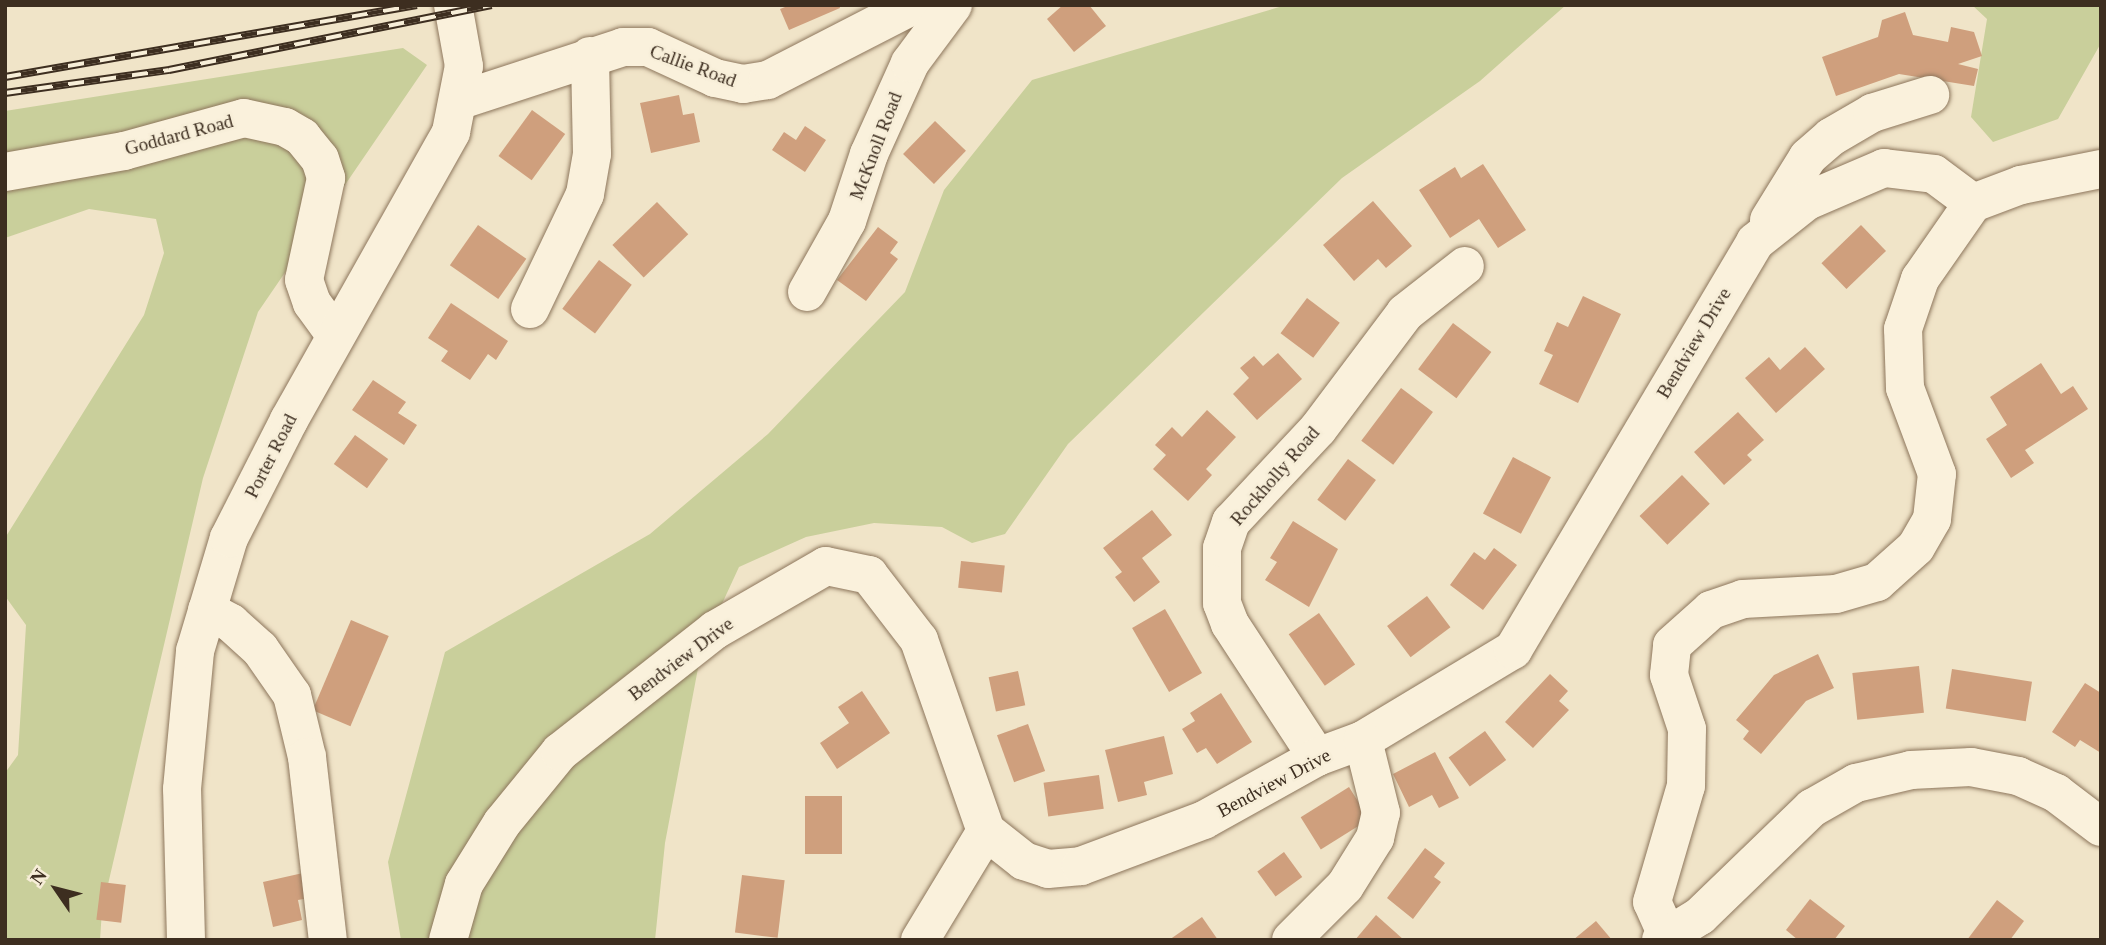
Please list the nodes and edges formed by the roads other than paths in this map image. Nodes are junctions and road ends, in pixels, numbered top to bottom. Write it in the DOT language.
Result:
graph roads {
  1 [pos="453,5"];
  2 [pos="914,5"];
  3 [pos="953,5"];
  4 [pos="590,56"];
  5 [pos="1930,95"];
  6 [pos="461,100"];
  7 [pos="2101,169"];
  8 [pos="5,172"];
  9 [pos="1973,203"];
  10 [pos="1755,242"];
  11 [pos="1465,266"];
  12 [pos="807,292"];
  13 [pos="530,309"];
  14 [pos="335,335"];
  15 [pos="207,610"];
  16 [pos="1363,740"];
  17 [pos="1317,757"];
  18 [pos="2101,827"];
  19 [pos="986,831"];
  20 [pos="1663,936"];
  21 [pos="186,940"];
  22 [pos="328,940"];
  23 [pos="448,940"];
  24 [pos="919,940"];
  25 [pos="1291,940"];
  1 -- 6 [label="street, Porter Road"];
  2 -- 4 [label="street, Callie Road"];
  3 -- 12 [label="street, McKnoll Road"];
  4 -- 6 [label="street, Callie Road"];
  4 -- 13 [label="street"];
  5 -- 10 [label="street"];
  6 -- 14 [label="street, Porter Road"];
  7 -- 9 [label="street"];
  8 -- 14 [label="street, Goddard Road"];
  9 -- 10 [label="street, Bendview Drive"];
  9 -- 20 [label="street"];
  10 -- 16 [label="street, Bendview Drive"];
  11 -- 17 [label="street, Rockholly Road"];
  14 -- 15 [label="street, Porter Road"];
  15 -- 21 [label="street, Porter Road"];
  15 -- 22 [label="street"];
  16 -- 17 [label="street, Bendview Drive"];
  16 -- 25 [label="street"];
  17 -- 19 [label="street, Bendview Drive"];
  18 -- 20 [label="street"];
  19 -- 23 [label="street, Bendview Drive"];
  19 -- 24 [label="street"];
}
